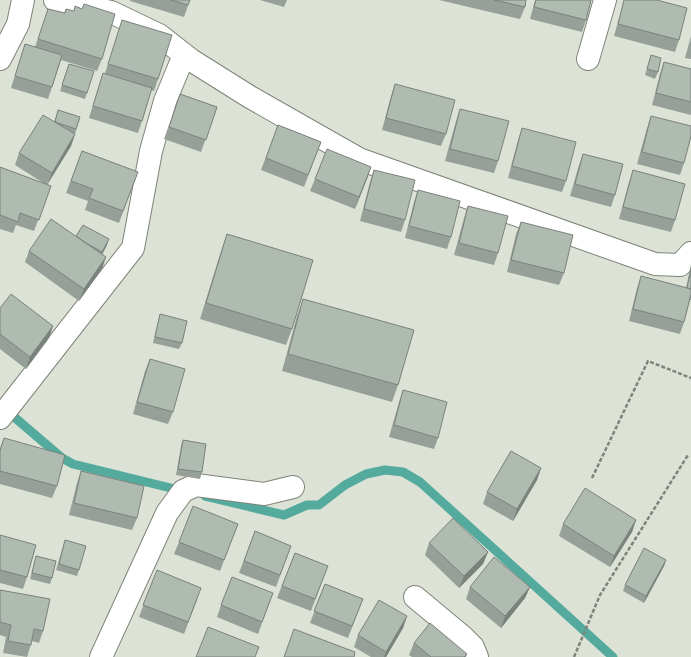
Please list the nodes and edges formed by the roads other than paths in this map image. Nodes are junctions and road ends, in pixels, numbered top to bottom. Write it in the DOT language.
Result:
graph roads {
  1 [pos="23,0"];
  2 [pos="55,0"];
  3 [pos="605,0"];
  4 [pos="113,6"];
  5 [pos="184,55"];
  6 [pos="0,59"];
  7 [pos="588,59"];
  8 [pos="691,253"];
  9 [pos="4,413"];
  10 [pos="293,487"];
  11 [pos="415,597"];
  12 [pos="101,657"];
  13 [pos="477,657"];
  1 -- 6 [label="street"];
  2 -- 4 [label="street"];
  3 -- 7 [label="street"];
  4 -- 5 [label="street"];
  5 -- 8 [label="street"];
  5 -- 9 [label="street"];
  10 -- 12 [label="street"];
  11 -- 13 [label="street"];
}
